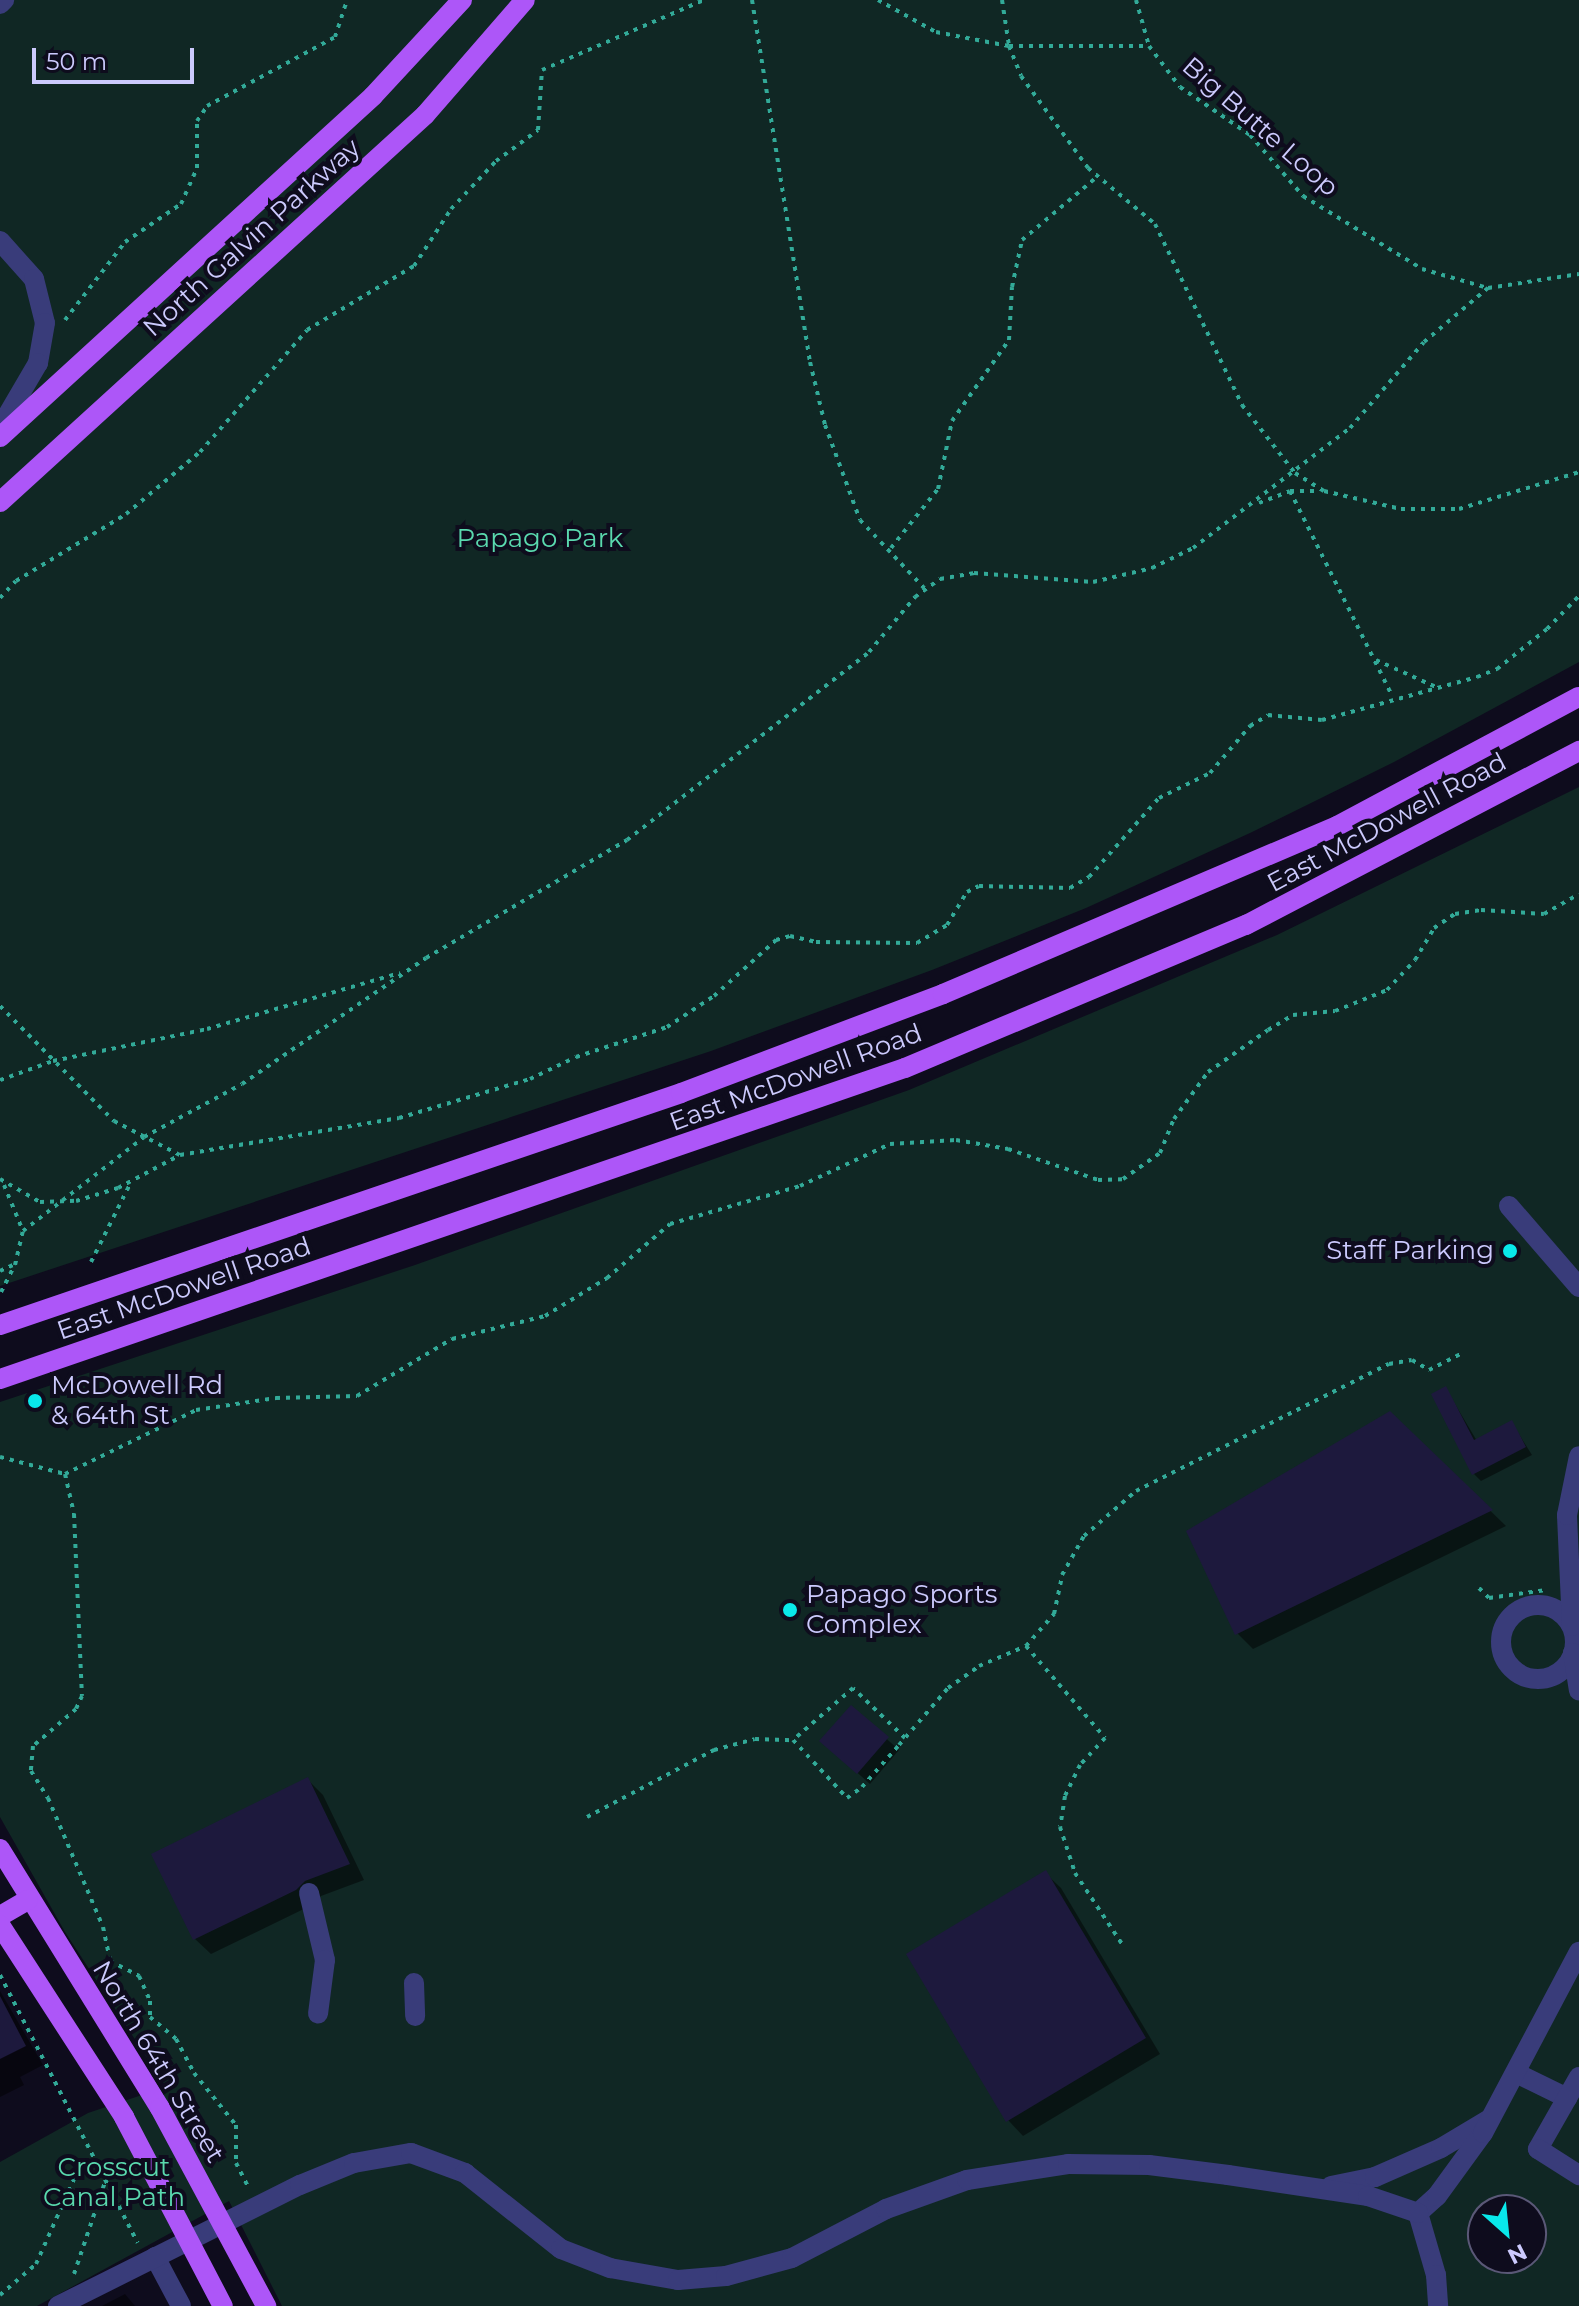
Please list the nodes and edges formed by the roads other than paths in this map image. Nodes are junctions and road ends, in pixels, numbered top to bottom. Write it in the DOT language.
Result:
graph roads {
  1 [pos="462,0"];
  2 [pos="525,0"];
  3 [pos="0,241"];
  4 [pos="0,428"];
  5 [pos="0,437"];
  6 [pos="0,502"];
  7 [pos="1579,697"];
  8 [pos="1579,751"];
  9 [pos="1509,1206"];
  10 [pos="1579,1287"];
  11 [pos="0,1325"];
  12 [pos="0,1379"];
  13 [pos="1579,1456"];
  14 [pos="1573,1629"];
  15 [pos="1573,1653"];
  16 [pos="1579,1691"];
  17 [pos="0,1849"];
  18 [pos="309,1893"];
  19 [pos="28,1900"];
  20 [pos="0,1916"];
  21 [pos="0,1925"];
  22 [pos="1579,1952"];
  23 [pos="414,1983"];
  24 [pos="318,2014"];
  25 [pos="415,2016"];
  26 [pos="1516,2073"];
  27 [pos="1579,2077"];
  28 [pos="1567,2098"];
  29 [pos="1491,2118"];
  30 [pos="1579,2175"];
  31 [pos="1316,2188"];
  32 [pos="1418,2213"];
  33 [pos="223,2223"];
  34 [pos="190,2241"];
  35 [pos="155,2257"];
  36 [pos="58,2306"];
  37 [pos="181,2306"];
  38 [pos="223,2306"];
  39 [pos="266,2306"];
  40 [pos="1438,2306"];
  1 -- 5 [label="main road, North Galvin Parkway"];
  2 -- 6 [label="main road, North Galvin Parkway"];
  3 -- 4 [label="street"];
  7 -- 11 [label="main road, East McDowell Road"];
  8 -- 12 [label="main road, East McDowell Road"];
  9 -- 10 [label="street"];
  13 -- 14 [label="street"];
  14 -- 15 [label="street"];
  14 -- 15 [label="street"];
  15 -- 16 [label="street"];
  17 -- 19 [label="main road, North 64th Street"];
  18 -- 24 [label="street"];
  19 -- 20 [label="main road"];
  19 -- 33 [label="main road, North 64th Street"];
  21 -- 34 [label="main road"];
  22 -- 26 [label="street"];
  23 -- 25 [label="street"];
  26 -- 28 [label="street"];
  26 -- 29 [label="street"];
  27 -- 28 [label="street"];
  28 -- 30 [label="street"];
  29 -- 31 [label="street"];
  29 -- 32 [label="street"];
  31 -- 32 [label="street"];
  31 -- 33 [label="street"];
  32 -- 40 [label="street"];
  33 -- 34 [label="street"];
  33 -- 39 [label="main road, North 64th Street"];
  34 -- 35 [label="street"];
  34 -- 38 [label="main road"];
  35 -- 36 [label="street"];
  35 -- 37 [label="street"];
}
